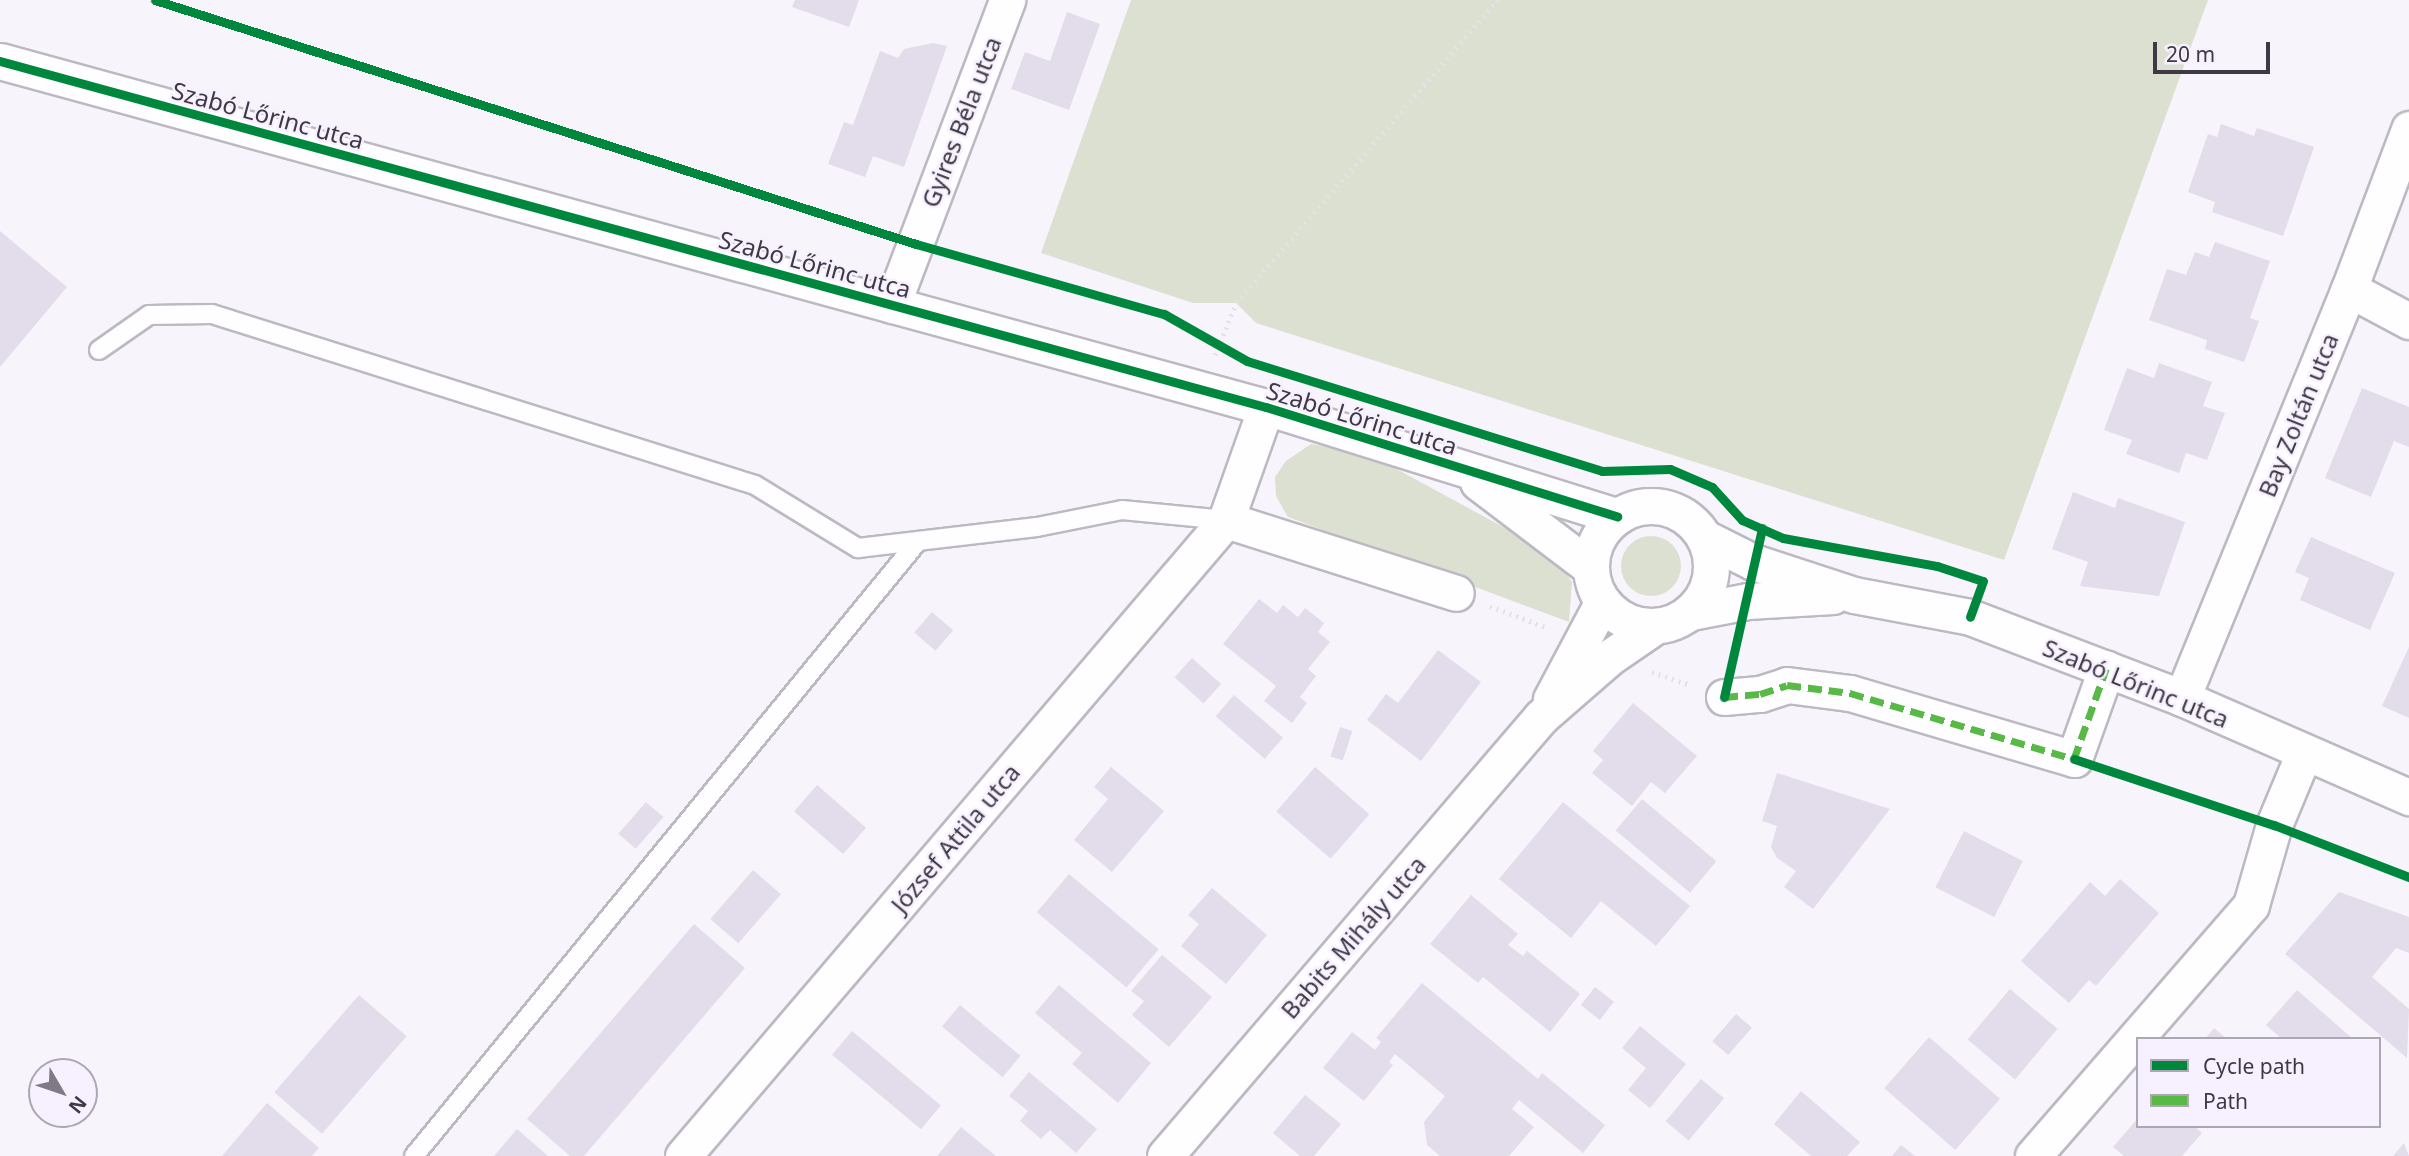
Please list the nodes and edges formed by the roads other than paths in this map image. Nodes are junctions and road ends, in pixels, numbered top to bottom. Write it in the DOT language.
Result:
graph roads {
  1 [pos="1007,0"];
  2 [pos="0,61"];
  3 [pos="2409,129"];
  4 [pos="2349,289"];
  5 [pos="892,305"];
  6 [pos="2409,320"];
  7 [pos="99,350"];
  8 [pos="1266,407"];
  9 [pos="1461,469"];
  10 [pos="1617,516"];
  11 [pos="1226,520"];
  12 [pos="1704,538"];
  13 [pos="918,541"];
  14 [pos="1590,566"];
  15 [pos="1456,593"];
  16 [pos="1854,595"];
  17 [pos="1602,603"];
  18 [pos="1691,612"];
  19 [pos="1654,627"];
  20 [pos="2106,669"];
  21 [pos="1724,698"];
  22 [pos="2182,698"];
  23 [pos="1541,718"];
  24 [pos="2304,753"];
  25 [pos="2409,797"];
  26 [pos="2136,1037"];
  27 [pos="2136,1037"];
  28 [pos="414,1156"];
  29 [pos="683,1156"];
  30 [pos="1165,1156"];
  31 [pos="2033,1156"];
  1 -- 5 [label="street, Gyires Béla utca"];
  2 -- 5 [label="street, Szabó Lőrinc utca"];
  3 -- 4 [label="street, Bay Zoltán utca"];
  4 -- 6 [label="street"];
  4 -- 22 [label="street, Bay Zoltán utca"];
  5 -- 8 [label="street, Szabó Lőrinc utca"];
  7 -- 13 [label="lane"];
  8 -- 9 [label="street, Szabó Lőrinc utca"];
  8 -- 11 [label="street"];
  9 -- 10 [label="street, Szabó Lőrinc utca"];
  9 -- 14 [label="street, Szabó Lőrinc utca"];
  10 -- 12 [label="street"];
  10 -- 14 [label="street"];
  11 -- 13 [label="lane"];
  11 -- 15 [label="street"];
  11 -- 29 [label="street, József Attila utca"];
  12 -- 16 [label="street, Szabó Lőrinc utca"];
  12 -- 18 [label="street"];
  13 -- 28 [label="lane"];
  14 -- 17 [label="street"];
  16 -- 18 [label="street, Szabó Lőrinc utca"];
  16 -- 20 [label="street, Szabó Lőrinc utca"];
  17 -- 19 [label="street"];
  17 -- 23 [label="street, Babits Mihály utca"];
  18 -- 19 [label="street"];
  19 -- 23 [label="street, Babits Mihály utca"];
  20 -- 21 [label="street"];
  20 -- 22 [label="street, Szabó Lőrinc utca"];
  22 -- 24 [label="street, Szabó Lőrinc utca"];
  23 -- 30 [label="street, Babits Mihály utca"];
  24 -- 25 [label="street, Szabó Lőrinc utca"];
  24 -- 27 [label="street"];
  26 -- 31 [label="street"];
}
